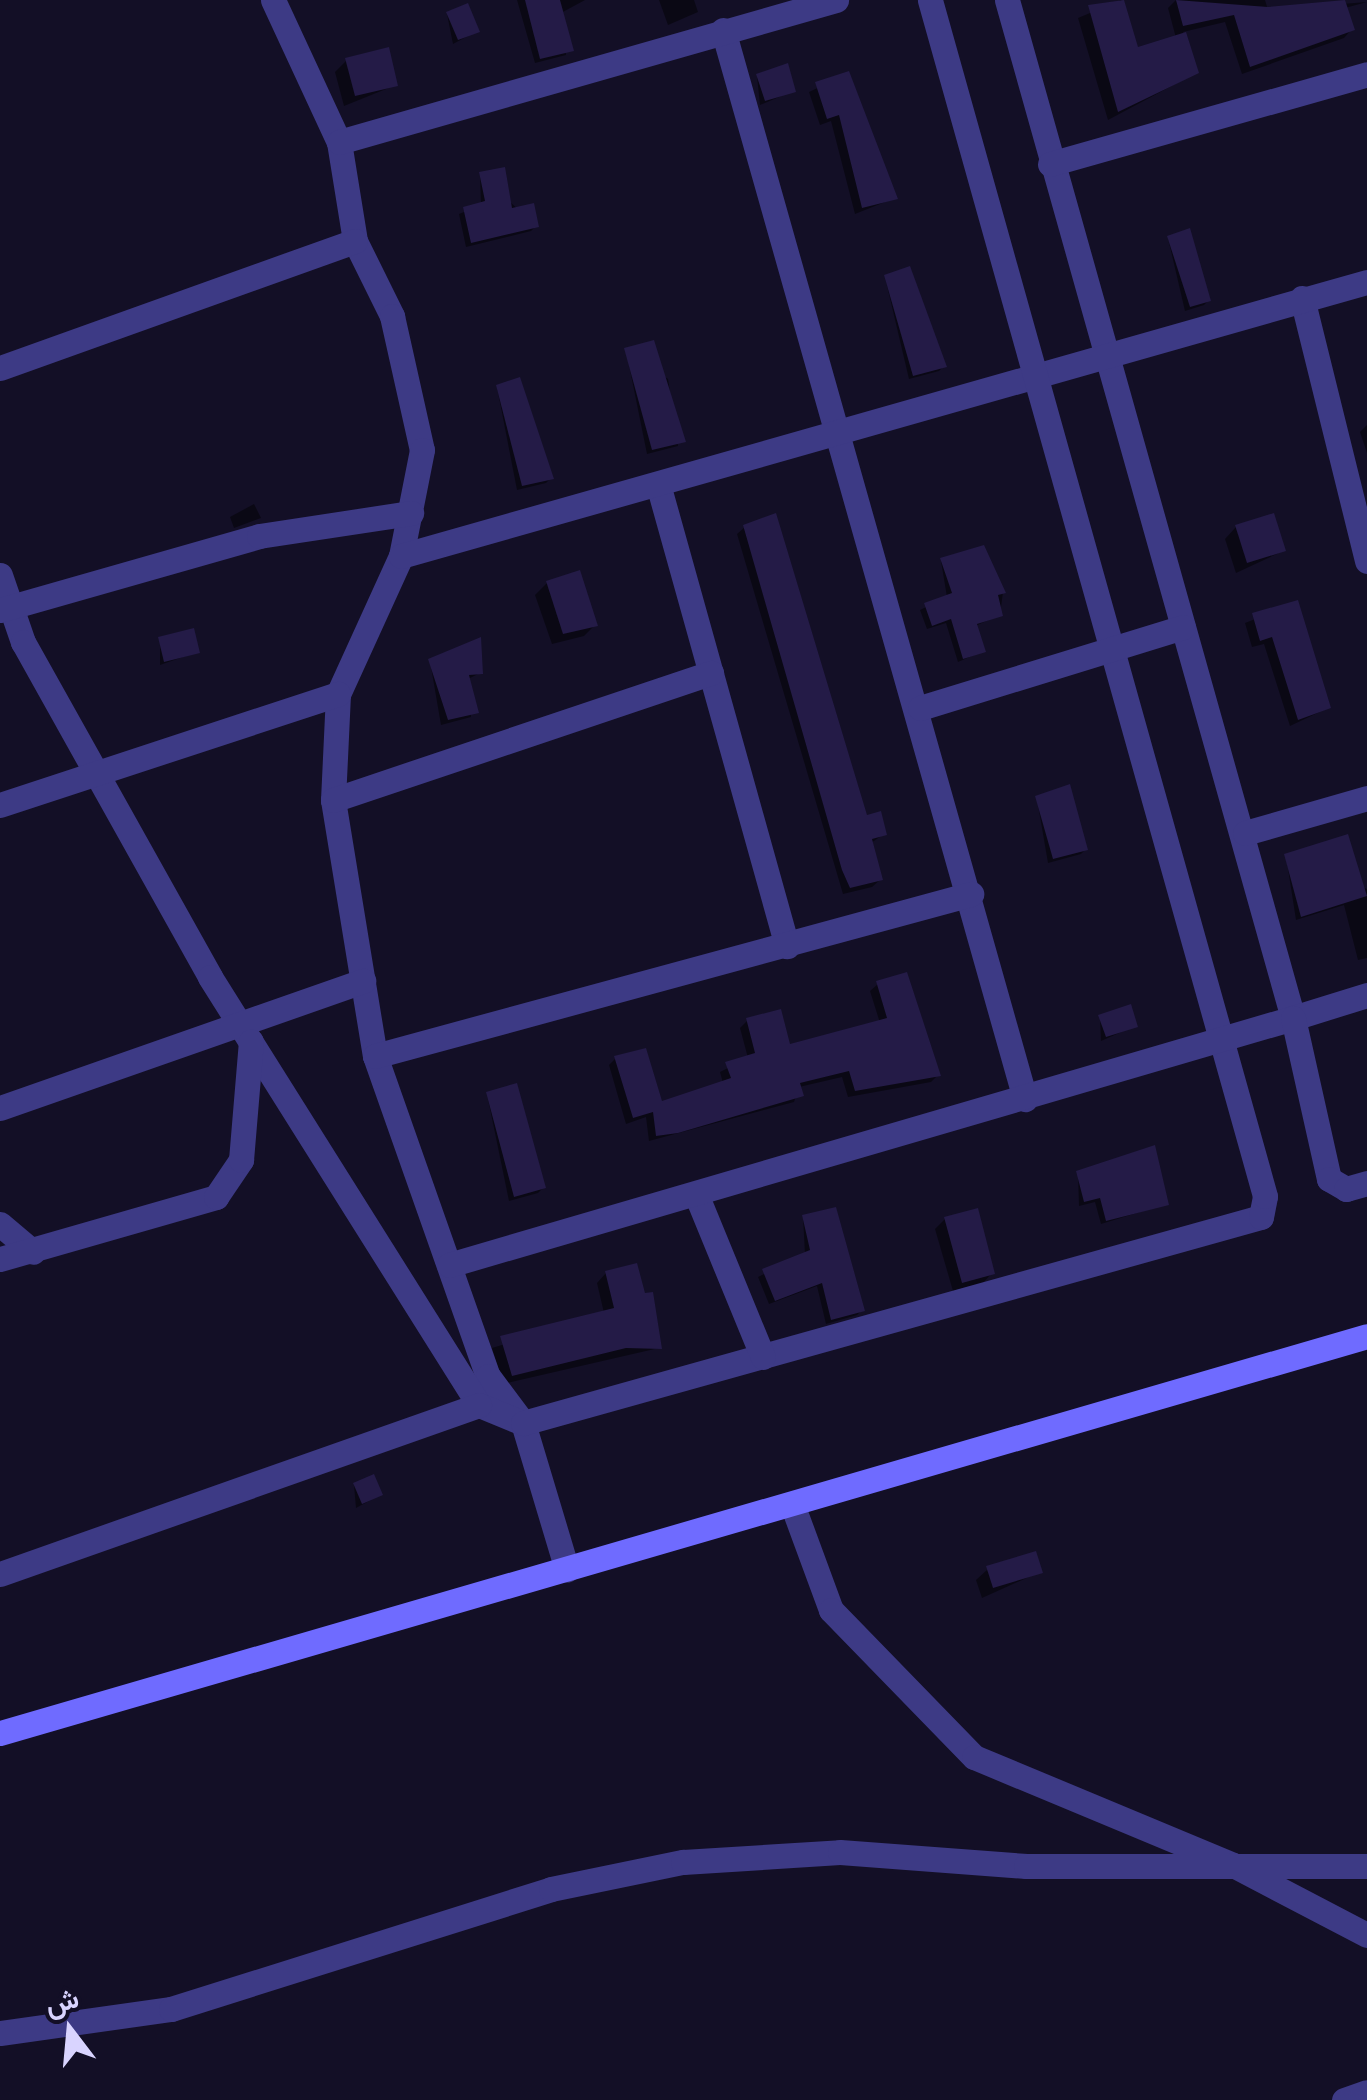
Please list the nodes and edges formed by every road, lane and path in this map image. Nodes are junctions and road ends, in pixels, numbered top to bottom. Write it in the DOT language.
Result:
graph roads {
  1 [pos="273,0"];
  2 [pos="836,0"];
  3 [pos="930,0"];
  4 [pos="1008,0"];
  5 [pos="723,30"];
  6 [pos="1367,74"];
  7 [pos="339,142"];
  8 [pos="1050,164"];
  9 [pos="355,241"];
  10 [pos="1367,282"];
  11 [pos="1302,298"];
  12 [pos="1108,358"];
  13 [pos="0,368"];
  14 [pos="1036,380"];
  15 [pos="840,433"];
  16 [pos="658,484"];
  17 [pos="411,513"];
  18 [pos="1361,519"];
  19 [pos="401,556"];
  20 [pos="1367,560"];
  21 [pos="0,574"];
  22 [pos="5,608"];
  23 [pos="1183,627"];
  24 [pos="1110,652"];
  25 [pos="711,673"];
  26 [pos="338,694"];
  27 [pos="920,708"];
  28 [pos="92,767"];
  29 [pos="1367,798"];
  30 [pos="333,800"];
  31 [pos="0,804"];
  32 [pos="1245,833"];
  33 [pos="971,894"];
  34 [pos="787,946"];
  35 [pos="363,981"];
  36 [pos="1367,995"];
  37 [pos="1294,1018"];
  38 [pos="245,1032"];
  39 [pos="1223,1043"];
  40 [pos="375,1056"];
  41 [pos="1025,1099"];
  42 [pos="0,1108"];
  43 [pos="1367,1183"];
  44 [pos="696,1194"];
  45 [pos="0,1224"];
  46 [pos="33,1252"];
  47 [pos="0,1259"];
  48 [pos="449,1265"];
  49 [pos="1367,1336"];
  50 [pos="764,1357"];
  51 [pos="479,1405"];
  52 [pos="524,1424"];
  53 [pos="792,1504"];
  54 [pos="568,1570"];
  55 [pos="0,1574"];
  56 [pos="0,1733"];
  57 [pos="1233,1865"];
  58 [pos="1367,1866"];
  59 [pos="1367,1936"];
  60 [pos="0,2034"];
  61 [pos="1367,2092"];
  62 [pos="1344,2100"];
  1 -- 7 [label="street"];
  2 -- 5 [label="street"];
  3 -- 14 [label="street"];
  4 -- 8 [label="street"];
  5 -- 7 [label="street"];
  5 -- 15 [label="street"];
  6 -- 8 [label="street"];
  7 -- 9 [label="street"];
  8 -- 12 [label="street"];
  9 -- 13 [label="street"];
  9 -- 17 [label="street"];
  10 -- 11 [label="street"];
  11 -- 12 [label="street"];
  11 -- 18 [label="street"];
  12 -- 14 [label="street"];
  12 -- 23 [label="street"];
  14 -- 15 [label="street"];
  14 -- 24 [label="street"];
  15 -- 16 [label="street"];
  15 -- 27 [label="street"];
  16 -- 19 [label="street"];
  16 -- 25 [label="street"];
  17 -- 19 [label="street"];
  17 -- 22 [label="street"];
  18 -- 20 [label="street"];
  19 -- 26 [label="street"];
  21 -- 22 [label="street"];
  22 -- 28 [label="street"];
  23 -- 24 [label="street"];
  23 -- 32 [label="street"];
  24 -- 27 [label="street"];
  24 -- 39 [label="street"];
  25 -- 30 [label="street"];
  25 -- 34 [label="street"];
  26 -- 28 [label="street"];
  26 -- 30 [label="street"];
  27 -- 33 [label="street"];
  28 -- 31 [label="street"];
  28 -- 38 [label="street"];
  29 -- 32 [label="street"];
  30 -- 35 [label="street"];
  32 -- 37 [label="street"];
  33 -- 34 [label="street"];
  33 -- 41 [label="street"];
  34 -- 40 [label="street"];
  35 -- 38 [label="street"];
  35 -- 40 [label="street"];
  36 -- 37 [label="street"];
  37 -- 39 [label="street"];
  37 -- 43 [label="street"];
  38 -- 42 [label="street"];
  38 -- 46 [label="street"];
  38 -- 51 [label="street"];
  39 -- 41 [label="street"];
  39 -- 50 [label="street"];
  40 -- 48 [label="street"];
  41 -- 44 [label="street"];
  44 -- 48 [label="street"];
  44 -- 50 [label="street"];
  45 -- 46 [label="street"];
  46 -- 47 [label="street"];
  48 -- 52 [label="street"];
  49 -- 53 [label="main road"];
  50 -- 52 [label="street"];
  51 -- 52 [label="street"];
  51 -- 55 [label="street"];
  52 -- 54 [label="street"];
  53 -- 54 [label="main road"];
  53 -- 57 [label="street"];
  54 -- 56 [label="main road"];
  57 -- 58 [label="street"];
  57 -- 59 [label="street"];
  57 -- 60 [label="street"];
  61 -- 62 [label="street"];
}
